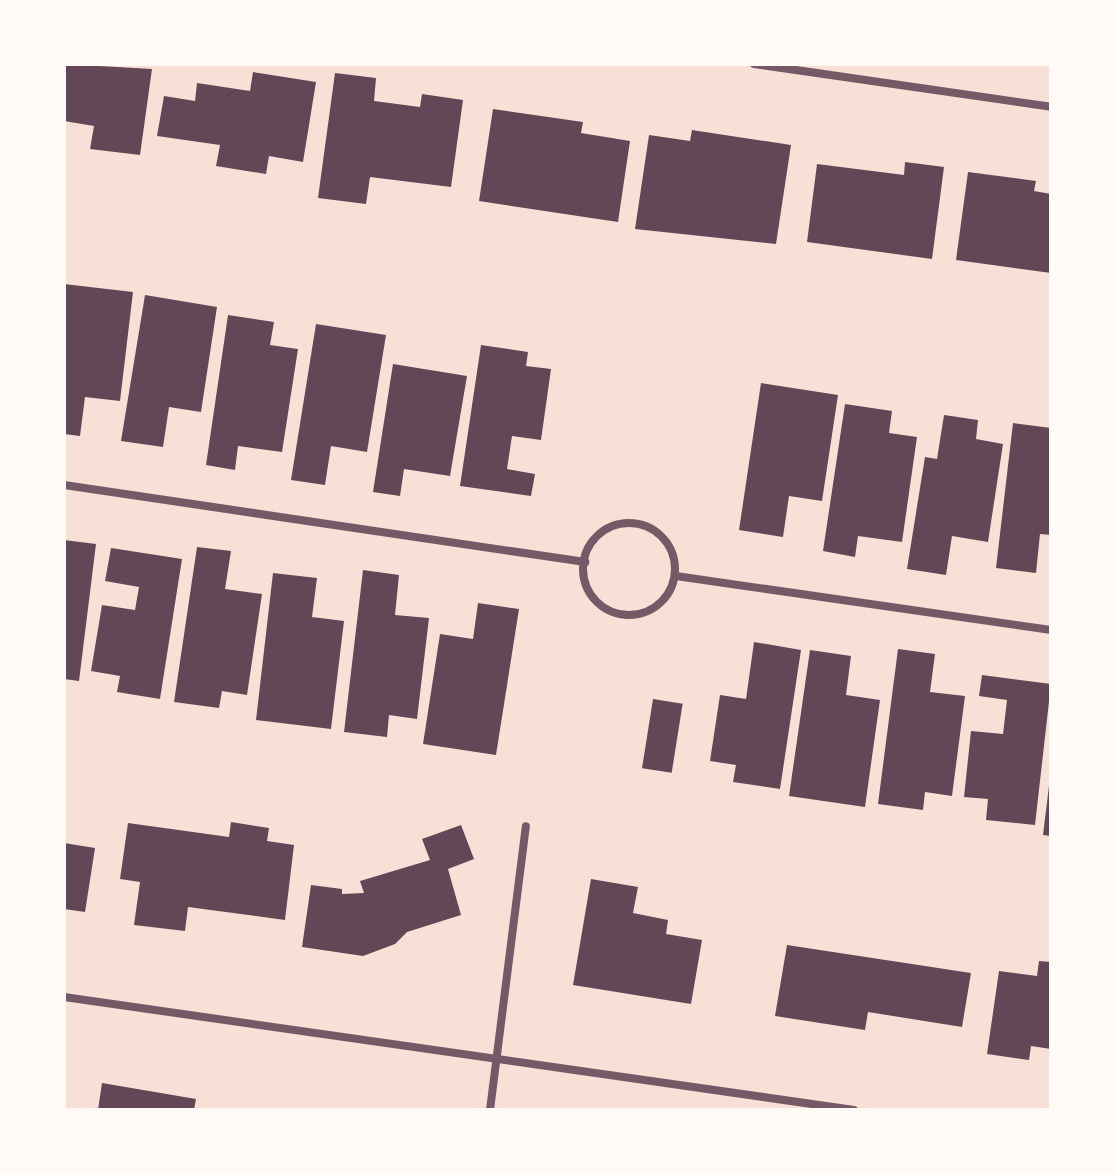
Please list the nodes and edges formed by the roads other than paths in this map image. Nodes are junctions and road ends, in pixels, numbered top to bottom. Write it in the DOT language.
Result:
graph roads {
  1 [pos="754,64"];
  2 [pos="1051,107"];
  3 [pos="64,485"];
  4 [pos="585,562"];
  5 [pos="676,576"];
  6 [pos="1051,630"];
  7 [pos="526,826"];
  8 [pos="64,997"];
  9 [pos="496,1058"];
  10 [pos="490,1110"];
  11 [pos="854,1110"];
  1 -- 2 [label="street"];
  3 -- 4 [label="street"];
  4 -- 5 [label="street"];
  4 -- 5 [label="street"];
  5 -- 6 [label="street"];
  7 -- 9 [label="street"];
  8 -- 9 [label="street"];
  9 -- 10 [label="street"];
  9 -- 11 [label="street"];
}
